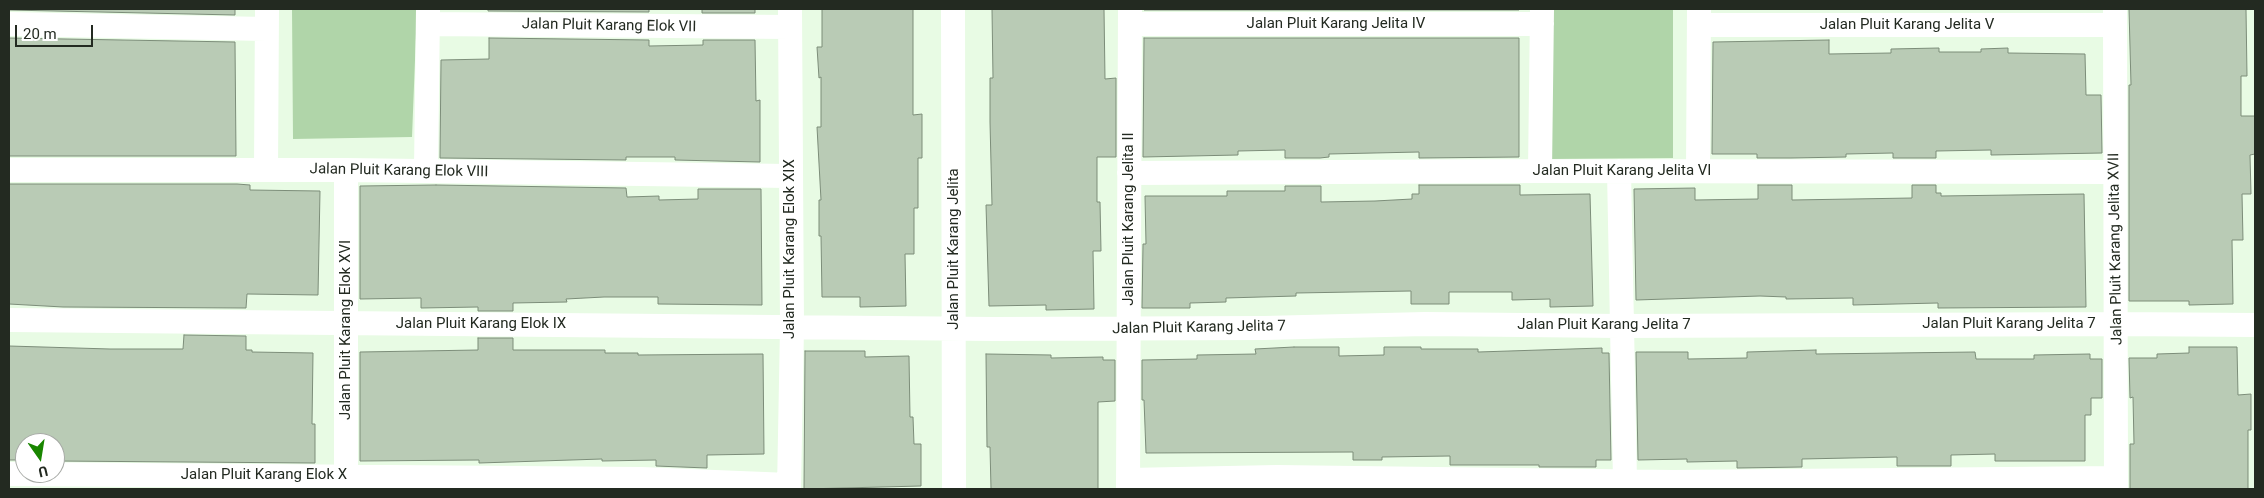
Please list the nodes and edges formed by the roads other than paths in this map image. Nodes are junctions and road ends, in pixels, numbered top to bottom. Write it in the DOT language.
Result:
graph roads {
  1 [pos="953,9"];
  2 [pos="428,16"];
  3 [pos="1130,16"];
  4 [pos="1542,16"];
  5 [pos="1699,17"];
  6 [pos="2115,17"];
  7 [pos="790,18"];
  8 [pos="267,19"];
  9 [pos="9,24"];
  10 [pos="9,170"];
  11 [pos="266,170"];
  12 [pos="346,170"];
  13 [pos="1540,170"];
  14 [pos="426,171"];
  15 [pos="1619,171"];
  16 [pos="1698,171"];
  17 [pos="1129,172"];
  18 [pos="2115,172"];
  19 [pos="790,176"];
  20 [pos="9,320"];
  21 [pos="345,323"];
  22 [pos="2117,324"];
  23 [pos="2255,325"];
  24 [pos="1621,326"];
  25 [pos="792,327"];
  26 [pos="954,328"];
  27 [pos="1129,329"];
  28 [pos="65,476"];
  29 [pos="1624,481"];
  30 [pos="180,482"];
  31 [pos="346,483"];
  32 [pos="1277,483"];
  33 [pos="493,484"];
  34 [pos="641,484"];
  35 [pos="1422,484"];
  36 [pos="1969,484"];
  37 [pos="2116,484"];
  38 [pos="1128,485"];
  39 [pos="1570,485"];
  40 [pos="1820,485"];
  41 [pos="1673,486"];
  42 [pos="789,487"];
  43 [pos="954,489"];
  1 -- 26 [label="street, Jalan Pluit Karang Jelita"];
  2 -- 7 [label="street, Jalan Pluit Karang Elok VII"];
  2 -- 14 [label="street"];
  3 -- 4 [label="street, Jalan Pluit Karang Jelita IV"];
  3 -- 17 [label="street, Jalan Pluit Karang Jelita II"];
  4 -- 13 [label="street"];
  5 -- 6 [label="street, Jalan Pluit Karang Jelita V"];
  5 -- 16 [label="street"];
  6 -- 18 [label="street, Jalan Pluit Karang Jelita XVII"];
  7 -- 19 [label="street, Jalan Pluit Karang Elok XIX"];
  8 -- 9 [label="street"];
  8 -- 11 [label="street"];
  10 -- 11 [label="street, Jalan Pluit Karang Elok VIII"];
  11 -- 12 [label="street, Jalan Pluit Karang Elok VIII"];
  12 -- 14 [label="street, Jalan Pluit Karang Elok VIII"];
  12 -- 21 [label="street, Jalan Pluit Karang Elok XVI"];
  13 -- 15 [label="street, Jalan Pluit Karang Jelita VI"];
  13 -- 17 [label="street, Jalan Pluit Karang Jelita VI"];
  14 -- 19 [label="street, Jalan Pluit Karang Elok VIII"];
  15 -- 16 [label="street, Jalan Pluit Karang Jelita VI"];
  15 -- 24 [label="street"];
  16 -- 18 [label="street, Jalan Pluit Karang Jelita VI"];
  17 -- 27 [label="street, Jalan Pluit Karang Jelita II"];
  18 -- 22 [label="street, Jalan Pluit Karang Jelita XVII"];
  19 -- 25 [label="street, Jalan Pluit Karang Elok XIX"];
  20 -- 21 [label="street, Jalan Pluit Karang Elok IX"];
  21 -- 25 [label="street, Jalan Pluit Karang Elok IX"];
  21 -- 31 [label="street, Jalan Pluit Karang Elok XVI"];
  22 -- 23 [label="street, Jalan Pluit Karang Jelita 7"];
  22 -- 24 [label="street, Jalan Pluit Karang Jelita 7"];
  22 -- 37 [label="street, Jalan Pluit Karang Jelita XVII"];
  24 -- 27 [label="street, Jalan Pluit Karang Jelita 7"];
  24 -- 29 [label="street"];
  25 -- 26 [label="street, Jalan Pluit Karang Elok IX"];
  25 -- 42 [label="street, Jalan Pluit Karang Elok XIX"];
  26 -- 27 [label="street, Jalan Pluit Karang Jelita 7"];
  26 -- 43 [label="street, Jalan Pluit Karang Jelita"];
  27 -- 38 [label="street, Jalan Pluit Karang Jelita II"];
  28 -- 30 [label="street, Jalan Pluit Karang Elok X"];
  29 -- 39 [label="street"];
  29 -- 41 [label="street"];
  30 -- 31 [label="street, Jalan Pluit Karang Elok X"];
  31 -- 33 [label="street, Jalan Pluit Karang Elok X"];
  32 -- 35 [label="street"];
  32 -- 38 [label="street"];
  33 -- 34 [label="street, Jalan Pluit Karang Elok X"];
  34 -- 42 [label="street, Jalan Pluit Karang Elok X"];
  35 -- 39 [label="street"];
  36 -- 37 [label="street"];
  36 -- 40 [label="street"];
  40 -- 41 [label="street"];
}
